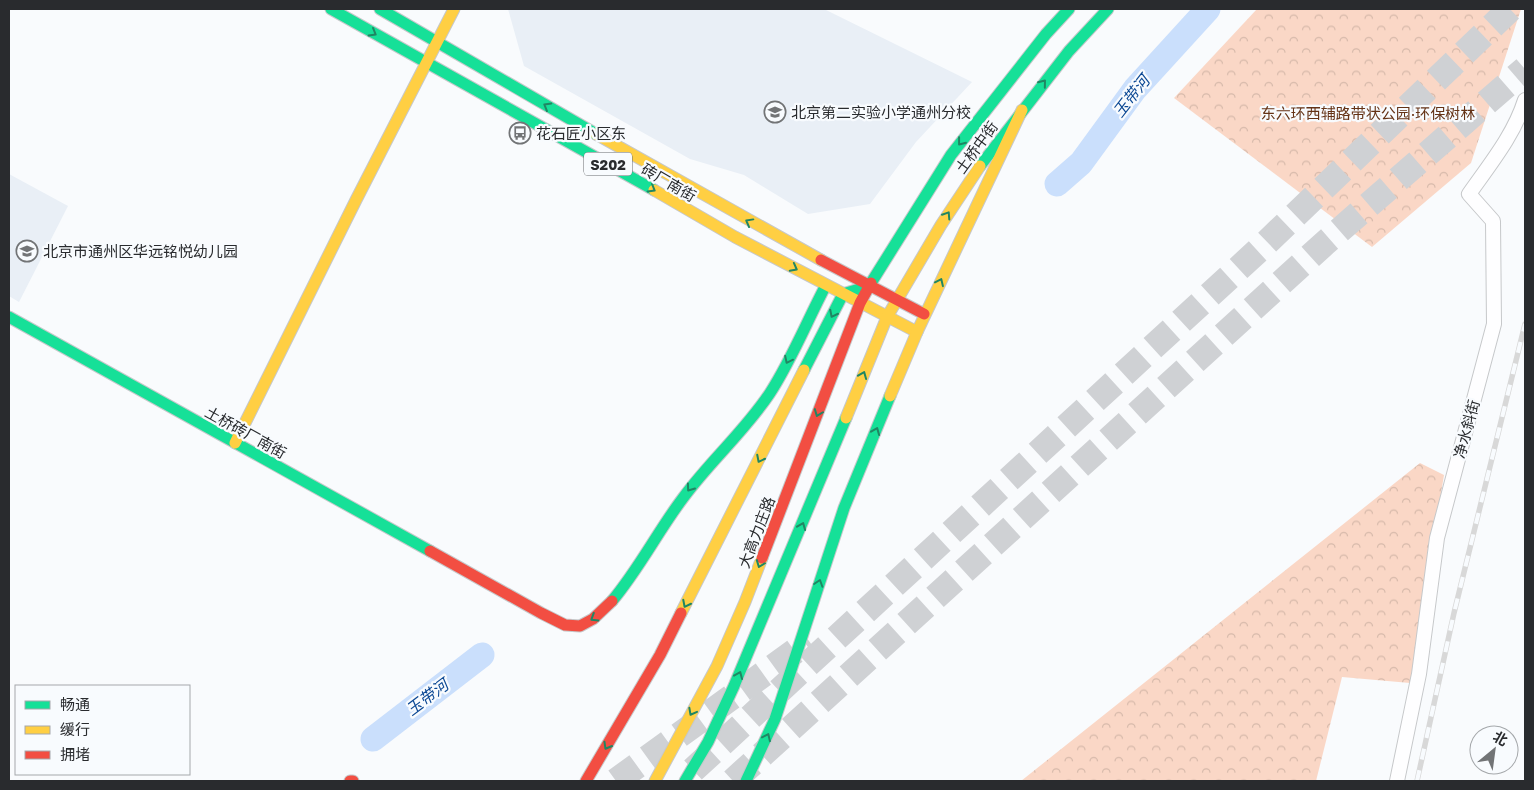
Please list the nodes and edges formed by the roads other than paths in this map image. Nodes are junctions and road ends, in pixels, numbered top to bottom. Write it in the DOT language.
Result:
graph roads {
  1 [pos="331,9"];
  2 [pos="380,9"];
  3 [pos="454,9"];
  4 [pos="1069,9"];
  5 [pos="1108,9"];
  6 [pos="437,42"];
  7 [pos="426,63"];
  8 [pos="1525,100"];
  9 [pos="1022,110"];
  10 [pos="826,285"];
  11 [pos="869,286"];
  12 [pos="844,294"];
  13 [pos="896,300"];
  14 [pos="860,303"];
  15 [pos="924,314"];
  16 [pos="9,317"];
  17 [pos="887,317"];
  18 [pos="917,332"];
  19 [pos="235,443"];
  20 [pos="586,781"];
  21 [pos="655,781"];
  22 [pos="685,781"];
  23 [pos="746,781"];
  24 [pos="1397,781"];
  1 -- 7 [label="main road, 砖厂南街 / S202, one-way"];
  2 -- 6 [label="main road, 砖厂南街 / S202"];
  3 -- 6 [label="main road"];
  4 -- 11 [label="main road, 大高力庄路, one-way"];
  9 -- 5 [label="main road, 土桥中街, one-way"];
  6 -- 7 [label="main road"];
  11 -- 6 [label="main road, 砖厂南街 / S202, one-way"];
  7 -- 10 [label="main road, 砖厂南街 / S202, one-way"];
  7 -- 19 [label="main road"];
  8 -- 24 [label="street, 净水斜街"];
  13 -- 9 [label="main road, 土桥中街, one-way"];
  15 -- 9 [label="main road, one-way"];
  10 -- 12 [label="main road, 砖厂南街 / S202"];
  10 -- 19 [label="main road, 土桥砖厂南街, one-way"];
  11 -- 12 [label="main road"];
  11 -- 13 [label="main road, 砖厂南街 / S202"];
  11 -- 14 [label="main road, 大高力庄路"];
  12 -- 14 [label="main road, 砖厂南街 / S202"];
  12 -- 20 [label="main road, one-way"];
  13 -- 15 [label="main road, 砖厂南街 / S202"];
  13 -- 17 [label="main road, 土桥中街"];
  14 -- 17 [label="main road, 砖厂南街 / S202"];
  14 -- 21 [label="main road, 大高力庄路, one-way"];
  15 -- 18 [label="main road"];
  16 -- 19 [label="main road, 土桥砖厂南街"];
  17 -- 18 [label="main road, 砖厂南街 / S202"];
  22 -- 17 [label="main road, one-way"];
  23 -- 18 [label="main road, one-way"];
}
